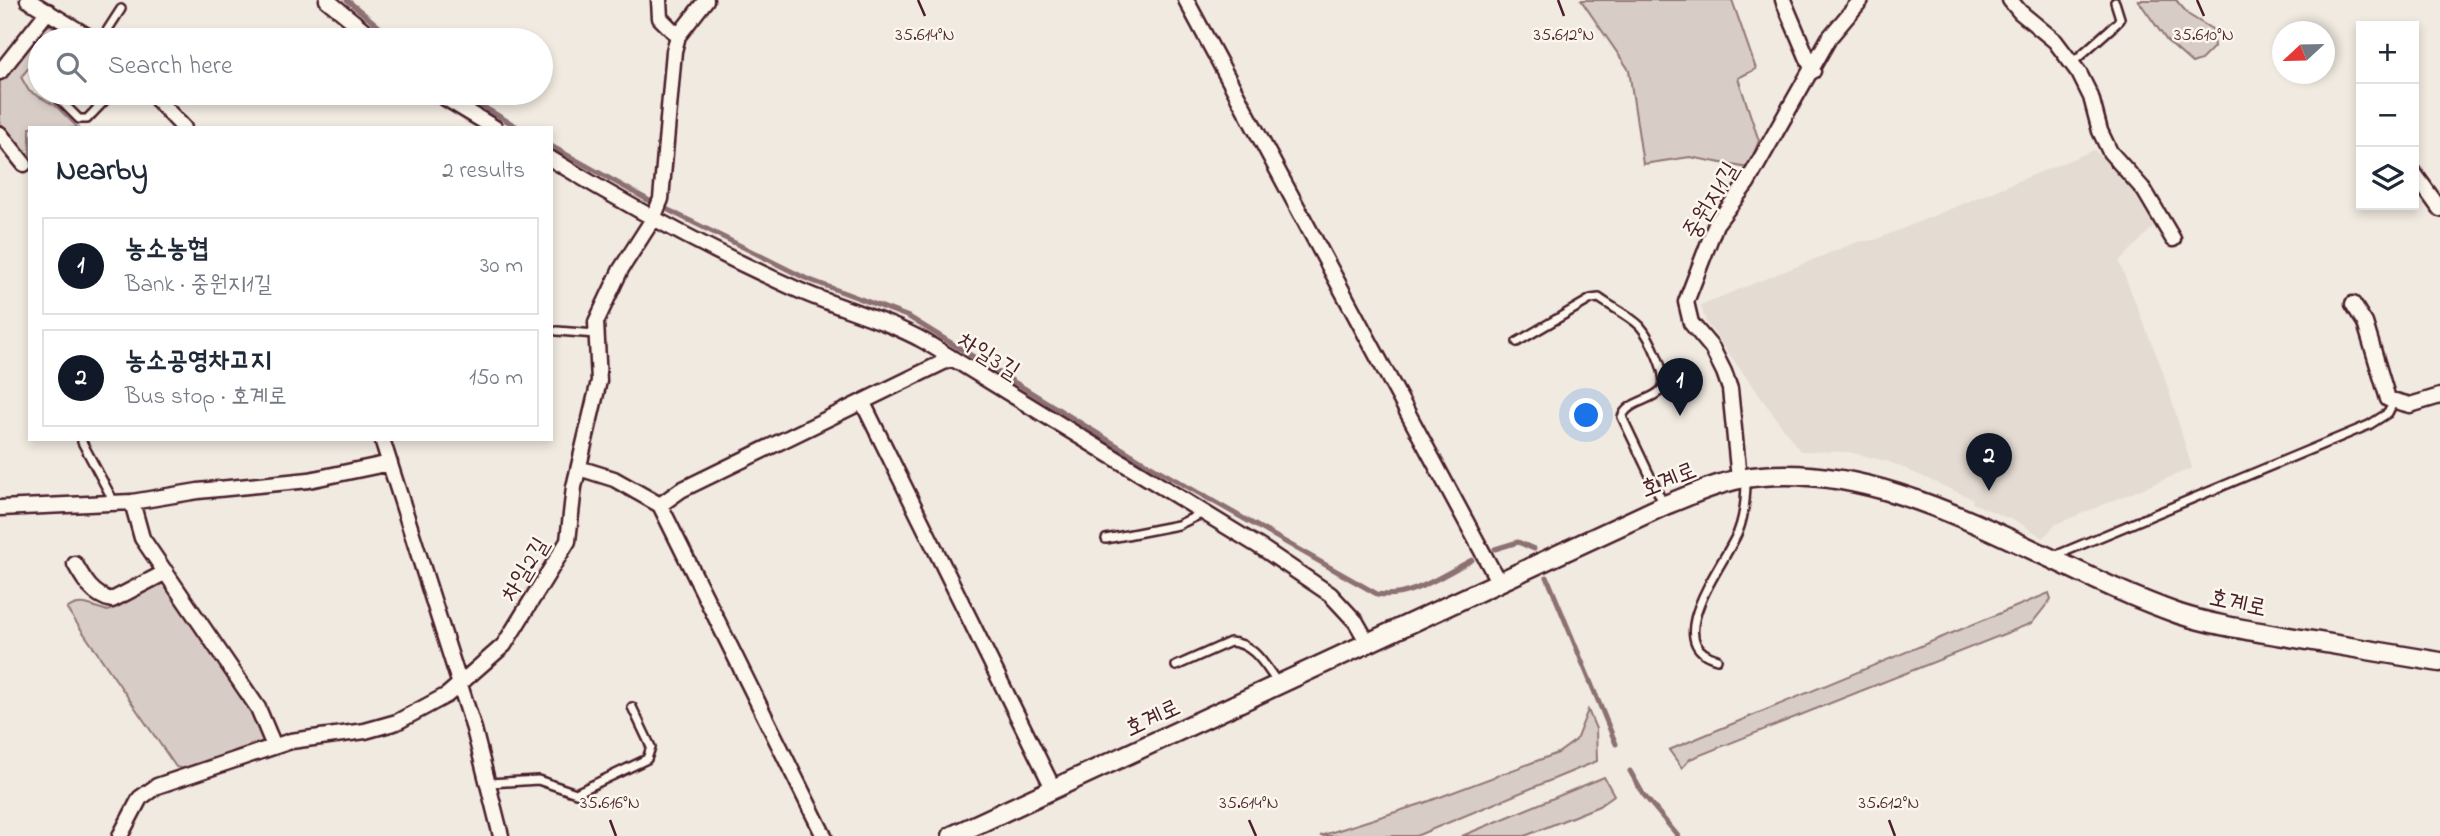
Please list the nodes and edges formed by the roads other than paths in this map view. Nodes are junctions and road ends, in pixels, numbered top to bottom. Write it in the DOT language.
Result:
graph roads {
  1 [pos="28,0"];
  2 [pos="327,0"];
  3 [pos="659,0"];
  4 [pos="706,0"];
  5 [pos="1186,0"];
  6 [pos="1783,0"];
  7 [pos="1861,0"];
  8 [pos="2010,0"];
  9 [pos="2115,2"];
  10 [pos="121,9"];
  11 [pos="47,11"];
  12 [pos="34,28"];
  13 [pos="75,28"];
  14 [pos="109,28"];
  15 [pos="361,28"];
  16 [pos="28,36"];
  17 [pos="678,36"];
  18 [pos="2072,64"];
  19 [pos="1813,71"];
  20 [pos="0,72"];
  21 [pos="65,105"];
  22 [pos="100,105"];
  23 [pos="162,105"];
  24 [pos="457,105"];
  25 [pos="182,126"];
  26 [pos="492,126"];
  27 [pos="0,134"];
  28 [pos="553,160"];
  29 [pos="24,164"];
  30 [pos="2419,180"];
  31 [pos="2440,209"];
  32 [pos="653,219"];
  33 [pos="2173,239"];
  34 [pos="2353,304"];
  35 [pos="557,331"];
  36 [pos="596,334"];
  37 [pos="1517,342"];
  38 [pos="952,358"];
  39 [pos="2440,396"];
  40 [pos="863,403"];
  41 [pos="2393,403"];
  42 [pos="383,441"];
  43 [pos="82,442"];
  44 [pos="390,463"];
  45 [pos="579,468"];
  46 [pos="1743,479"];
  47 [pos="114,502"];
  48 [pos="132,502"];
  49 [pos="660,505"];
  50 [pos="1665,505"];
  51 [pos="0,508"];
  52 [pos="1203,513"];
  53 [pos="1107,539"];
  54 [pos="2048,558"];
  55 [pos="75,564"];
  56 [pos="166,572"];
  57 [pos="1498,581"];
  58 [pos="1368,643"];
  59 [pos="1717,659"];
  60 [pos="2440,662"];
  61 [pos="1177,666"];
  62 [pos="460,684"];
  63 [pos="1279,685"];
  64 [pos="632,707"];
  65 [pos="274,746"];
  66 [pos="490,783"];
  67 [pos="1054,790"];
  68 [pos="120,836"];
  69 [pos="501,836"];
  70 [pos="824,836"];
  71 [pos="952,836"];
  1 -- 11 [label="street"];
  2 -- 15 [label="street"];
  3 -- 17 [label="street"];
  4 -- 17 [label="street"];
  5 -- 57 [label="street"];
  6 -- 19 [label="street"];
  7 -- 19 [label="street, 중원지1길"];
  8 -- 18 [label="street"];
  9 -- 18 [label="lane"];
  10 -- 14 [label="lane"];
  11 -- 12 [label="street"];
  11 -- 13 [label="street"];
  16 -- 20 [label="street"];
  17 -- 32 [label="street, 차일2길"];
  18 -- 33 [label="street"];
  19 -- 46 [label="street, 중원지1길"];
  21 -- 22 [label="lane"];
  23 -- 25 [label="street"];
  24 -- 26 [label="street"];
  27 -- 29 [label="street"];
  28 -- 32 [label="street, 차일3길"];
  30 -- 31 [label="street"];
  32 -- 36 [label="street, 차일2길"];
  32 -- 38 [label="street, 차일3길"];
  34 -- 41 [label="street"];
  35 -- 36 [label="lane"];
  36 -- 45 [label="street, 차일2길"];
  37 -- 50 [label="lane"];
  38 -- 40 [label="street"];
  38 -- 52 [label="street, 차일3길"];
  39 -- 41 [label="street"];
  40 -- 49 [label="street"];
  40 -- 67 [label="street"];
  41 -- 54 [label="lane"];
  42 -- 44 [label="street"];
  43 -- 47 [label="lane"];
  44 -- 48 [label="street"];
  44 -- 62 [label="street"];
  45 -- 49 [label="street"];
  45 -- 62 [label="street, 차일2길"];
  46 -- 50 [label="street, 호계로"];
  46 -- 54 [label="street, 호계로"];
  46 -- 59 [label="lane"];
  47 -- 48 [label="street"];
  47 -- 51 [label="street"];
  48 -- 56 [label="street"];
  49 -- 70 [label="street"];
  50 -- 57 [label="street, 호계로"];
  52 -- 53 [label="lane"];
  52 -- 58 [label="street, 차일3길"];
  54 -- 60 [label="street, 호계로"];
  55 -- 56 [label="street"];
  56 -- 65 [label="street"];
  57 -- 58 [label="street, 호계로"];
  58 -- 63 [label="street, 호계로"];
  61 -- 63 [label="lane"];
  62 -- 65 [label="street, 차일2길"];
  62 -- 66 [label="street"];
  63 -- 67 [label="street, 호계로"];
  64 -- 66 [label="lane"];
  65 -- 68 [label="street, 차일2길"];
  66 -- 69 [label="street"];
  67 -- 71 [label="street, 호계로"];
}
